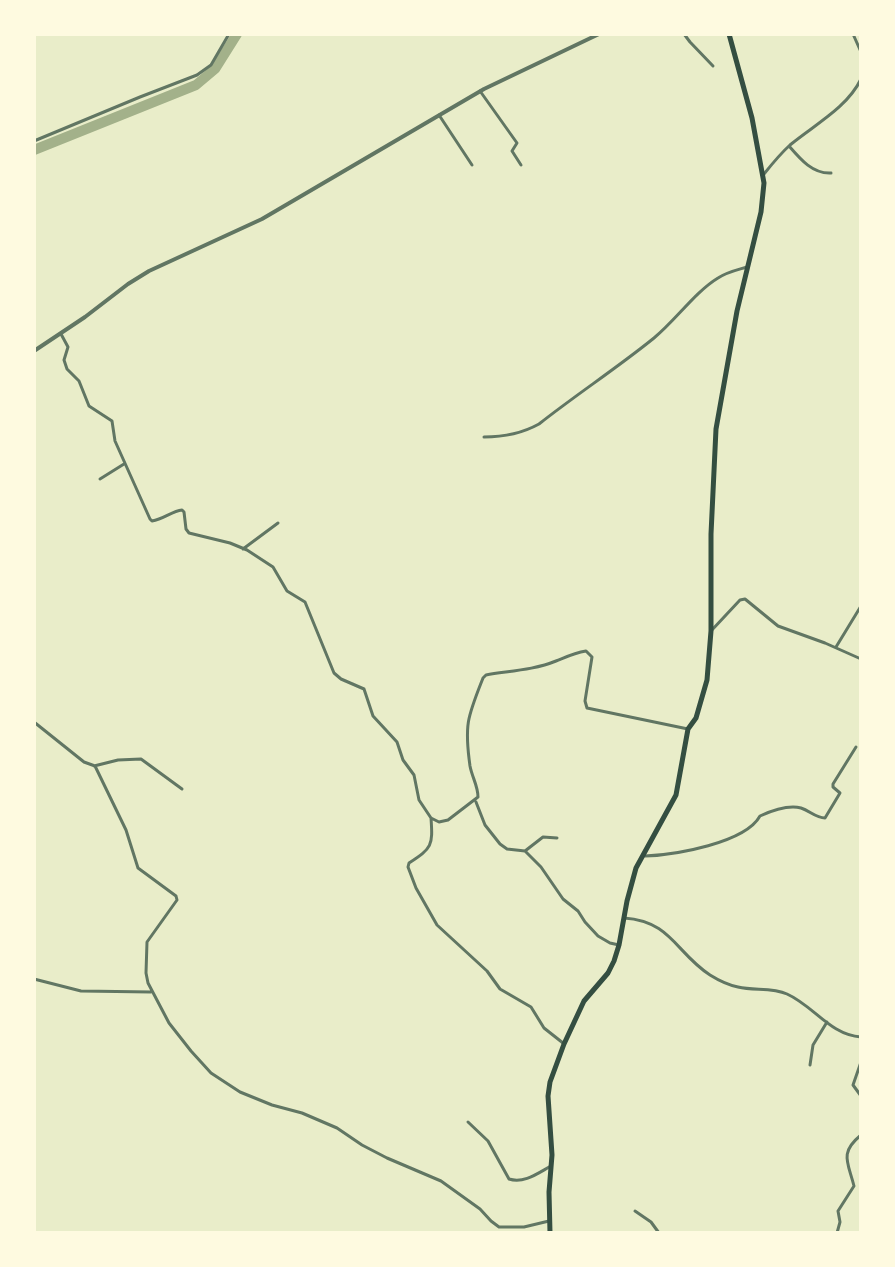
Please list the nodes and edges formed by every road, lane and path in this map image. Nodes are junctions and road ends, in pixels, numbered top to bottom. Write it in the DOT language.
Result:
graph roads {
  1 [pos="229,34"];
  2 [pos="599,34"];
  3 [pos="684,34"];
  4 [pos="729,34"];
  5 [pos="853,34"];
  6 [pos="861,52"];
  7 [pos="713,66"];
  8 [pos="861,79"];
  9 [pos="480,91"];
  10 [pos="439,115"];
  11 [pos="34,141"];
  12 [pos="789,146"];
  13 [pos="472,165"];
  14 [pos="521,165"];
  15 [pos="831,173"];
  16 [pos="764,174"];
  17 [pos="747,267"];
  18 [pos="61,334"];
  19 [pos="34,351"];
  20 [pos="484,437"];
  21 [pos="125,463"];
  22 [pos="100,479"];
  23 [pos="278,523"];
  24 [pos="243,549"];
  25 [pos="861,606"];
  26 [pos="711,631"];
  27 [pos="836,647"];
  28 [pos="861,659"];
  29 [pos="34,722"];
  30 [pos="688,729"];
  31 [pos="856,747"];
  32 [pos="94,766"];
  33 [pos="182,789"];
  34 [pos="475,800"];
  35 [pos="431,818"];
  36 [pos="557,838"];
  37 [pos="525,851"];
  38 [pos="642,856"];
  39 [pos="624,918"];
  40 [pos="619,945"];
  41 [pos="34,979"];
  42 [pos="151,992"];
  43 [pos="827,1022"];
  44 [pos="861,1037"];
  45 [pos="564,1044"];
  46 [pos="861,1062"];
  47 [pos="810,1065"];
  48 [pos="861,1096"];
  49 [pos="468,1122"];
  50 [pos="861,1135"];
  51 [pos="551,1166"];
  52 [pos="635,1211"];
  53 [pos="549,1221"];
  54 [pos="550,1233"];
  55 [pos="659,1233"];
  56 [pos="837,1233"];
  1 -- 11 [label="street"];
  2 -- 9 [label="street"];
  3 -- 7 [label="street"];
  4 -- 16 [label="main road"];
  5 -- 6 [label="street"];
  8 -- 12 [label="street"];
  9 -- 10 [label="street"];
  9 -- 14 [label="street"];
  10 -- 13 [label="street"];
  10 -- 18 [label="street"];
  12 -- 15 [label="street"];
  12 -- 16 [label="street"];
  16 -- 17 [label="main road"];
  17 -- 20 [label="street"];
  17 -- 26 [label="main road"];
  18 -- 19 [label="street"];
  18 -- 21 [label="street"];
  21 -- 22 [label="street"];
  21 -- 24 [label="street"];
  23 -- 24 [label="street"];
  24 -- 35 [label="street"];
  25 -- 27 [label="street"];
  26 -- 27 [label="street"];
  26 -- 30 [label="main road"];
  27 -- 28 [label="street"];
  29 -- 32 [label="street"];
  30 -- 34 [label="street"];
  30 -- 38 [label="main road"];
  31 -- 38 [label="street"];
  32 -- 33 [label="street"];
  32 -- 42 [label="street"];
  34 -- 35 [label="street"];
  34 -- 37 [label="street"];
  35 -- 45 [label="street"];
  36 -- 37 [label="street"];
  37 -- 40 [label="street"];
  38 -- 39 [label="main road"];
  39 -- 40 [label="main road"];
  39 -- 43 [label="street"];
  40 -- 45 [label="main road"];
  41 -- 42 [label="street"];
  42 -- 53 [label="street"];
  43 -- 44 [label="street"];
  43 -- 47 [label="street"];
  45 -- 51 [label="main road"];
  46 -- 48 [label="street"];
  49 -- 51 [label="street"];
  50 -- 56 [label="street"];
  51 -- 53 [label="main road"];
  52 -- 55 [label="street"];
  53 -- 54 [label="main road"];
}
